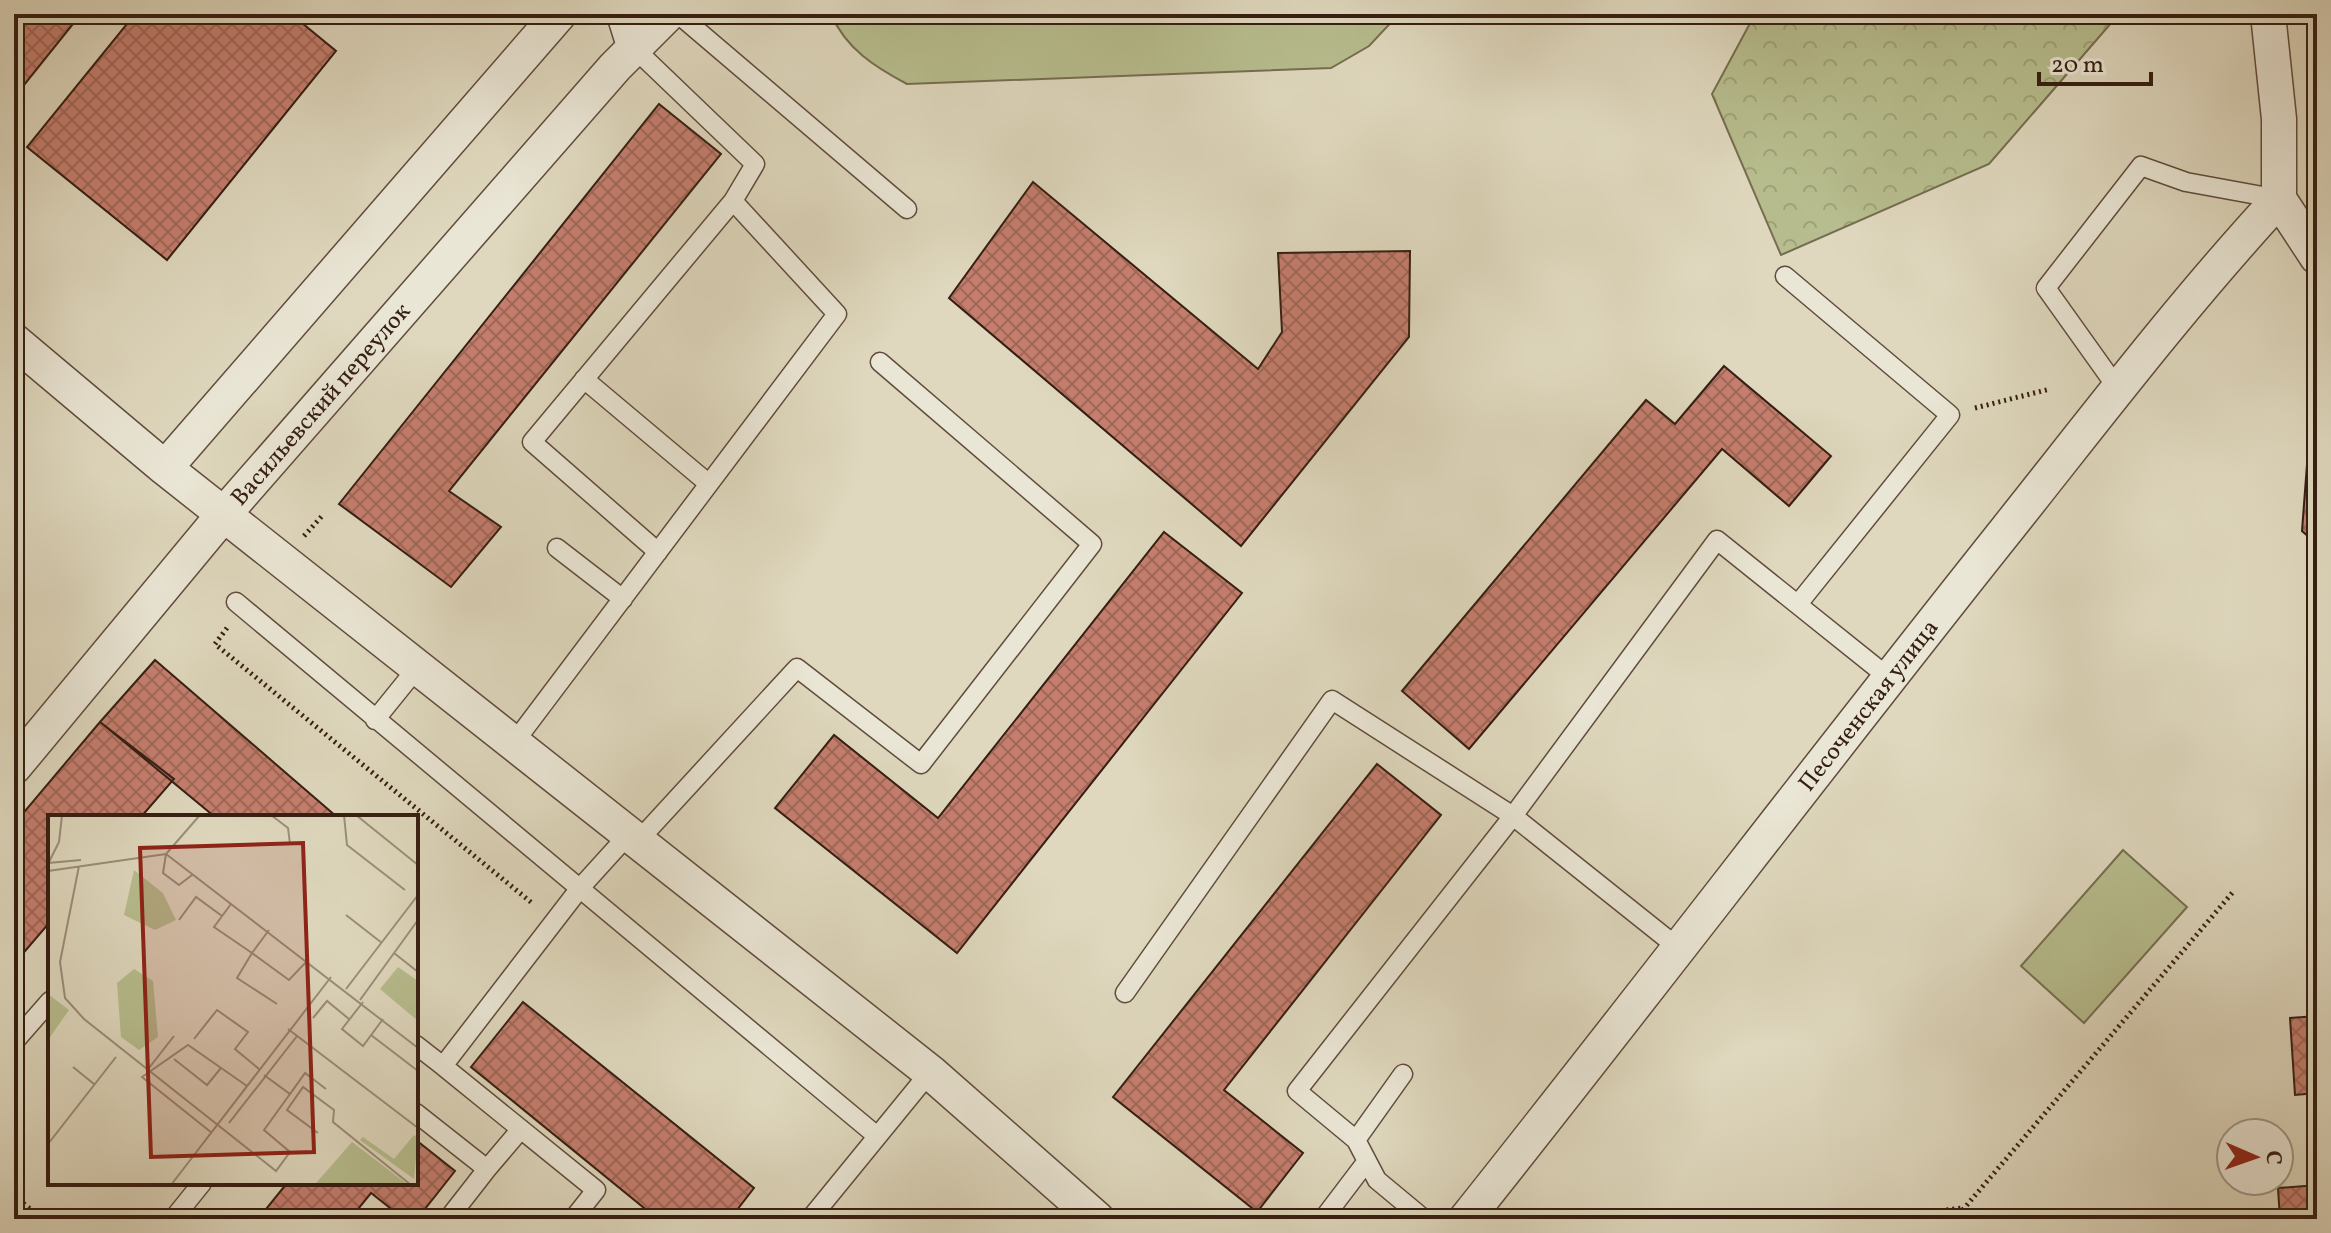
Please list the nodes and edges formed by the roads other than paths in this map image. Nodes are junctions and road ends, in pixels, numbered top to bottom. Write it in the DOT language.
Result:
graph roads {
  1 [pos="559,14"];
  2 [pos="624,14"];
  3 [pos="668,14"];
  4 [pos="678,14"];
  5 [pos="2268,14"];
  6 [pos="635,49"];
  7 [pos="2279,199"];
  8 [pos="733,201"];
  9 [pos="907,209"];
  10 [pos="2317,257"];
  11 [pos="1785,276"];
  12 [pos="14,341"];
  13 [pos="880,362"];
  14 [pos="584,379"];
  15 [pos="2118,389"];
  16 [pos="165,468"];
  17 [pos="709,484"];
  18 [pos="224,514"];
  19 [pos="557,548"];
  20 [pos="658,552"];
  21 [pos="623,599"];
  22 [pos="1798,604"];
  23 [pos="240,605"];
  24 [pos="417,668"];
  25 [pos="1888,677"];
  26 [pos="375,720"];
  27 [pos="513,744"];
  28 [pos="14,767"];
  29 [pos="1513,816"];
  30 [pos="634,838"];
  31 [pos="580,888"];
  32 [pos="1681,950"];
  33 [pos="1125,993"];
  34 [pos="48,1003"];
  35 [pos="14,1042"];
  36 [pos="418,1047"];
  37 [pos="443,1066"];
  38 [pos="930,1072"];
  39 [pos="1403,1074"];
  40 [pos="418,1115"];
  41 [pos="521,1129"];
  42 [pos="877,1136"];
  43 [pos="1356,1140"];
  44 [pos="1367,1161"];
  45 [pos="487,1169"];
  46 [pos="200,1185"];
  47 [pos="173,1219"];
  48 [pos="448,1219"];
  49 [pos="573,1219"];
  50 [pos="810,1219"];
  51 [pos="1097,1219"];
  52 [pos="1323,1219"];
  53 [pos="1424,1219"];
  54 [pos="1466,1219"];
  1 -- 16 [label="street"];
  2 -- 6 [label="street"];
  3 -- 6 [label="street, Васильевский переулок"];
  4 -- 9 [label="lane"];
  5 -- 7 [label="street"];
  6 -- 8 [label="lane"];
  6 -- 18 [label="street, Васильевский переулок"];
  7 -- 10 [label="street"];
  7 -- 15 [label="street, Песоченская улица"];
  7 -- 15 [label="lane"];
  8 -- 14 [label="lane"];
  8 -- 17 [label="lane"];
  11 -- 22 [label="lane"];
  12 -- 16 [label="street"];
  13 -- 30 [label="lane"];
  14 -- 17 [label="lane"];
  14 -- 20 [label="lane"];
  15 -- 25 [label="street, Песоченская улица"];
  16 -- 18 [label="street"];
  17 -- 20 [label="lane"];
  18 -- 24 [label="street"];
  18 -- 28 [label="street, Васильевский переулок"];
  19 -- 21 [label="lane"];
  20 -- 21 [label="lane"];
  21 -- 27 [label="lane"];
  22 -- 25 [label="lane"];
  22 -- 29 [label="lane"];
  23 -- 26 [label="lane"];
  24 -- 26 [label="lane"];
  24 -- 27 [label="street"];
  25 -- 32 [label="street, Песоченская улица"];
  26 -- 31 [label="lane"];
  27 -- 30 [label="street"];
  29 -- 32 [label="lane"];
  29 -- 33 [label="lane"];
  29 -- 43 [label="lane"];
  30 -- 31 [label="lane"];
  30 -- 38 [label="street"];
  31 -- 37 [label="lane"];
  31 -- 42 [label="lane"];
  32 -- 54 [label="street, Песоченская улица"];
  34 -- 35 [label="lane"];
  36 -- 37 [label="lane"];
  37 -- 41 [label="lane"];
  38 -- 42 [label="lane"];
  38 -- 51 [label="street"];
  39 -- 43 [label="lane"];
  40 -- 45 [label="lane"];
  41 -- 45 [label="lane"];
  41 -- 49 [label="lane"];
  42 -- 50 [label="lane"];
  43 -- 44 [label="lane"];
  44 -- 52 [label="lane"];
  44 -- 53 [label="lane"];
  45 -- 48 [label="lane"];
  46 -- 47 [label="lane"];
}
